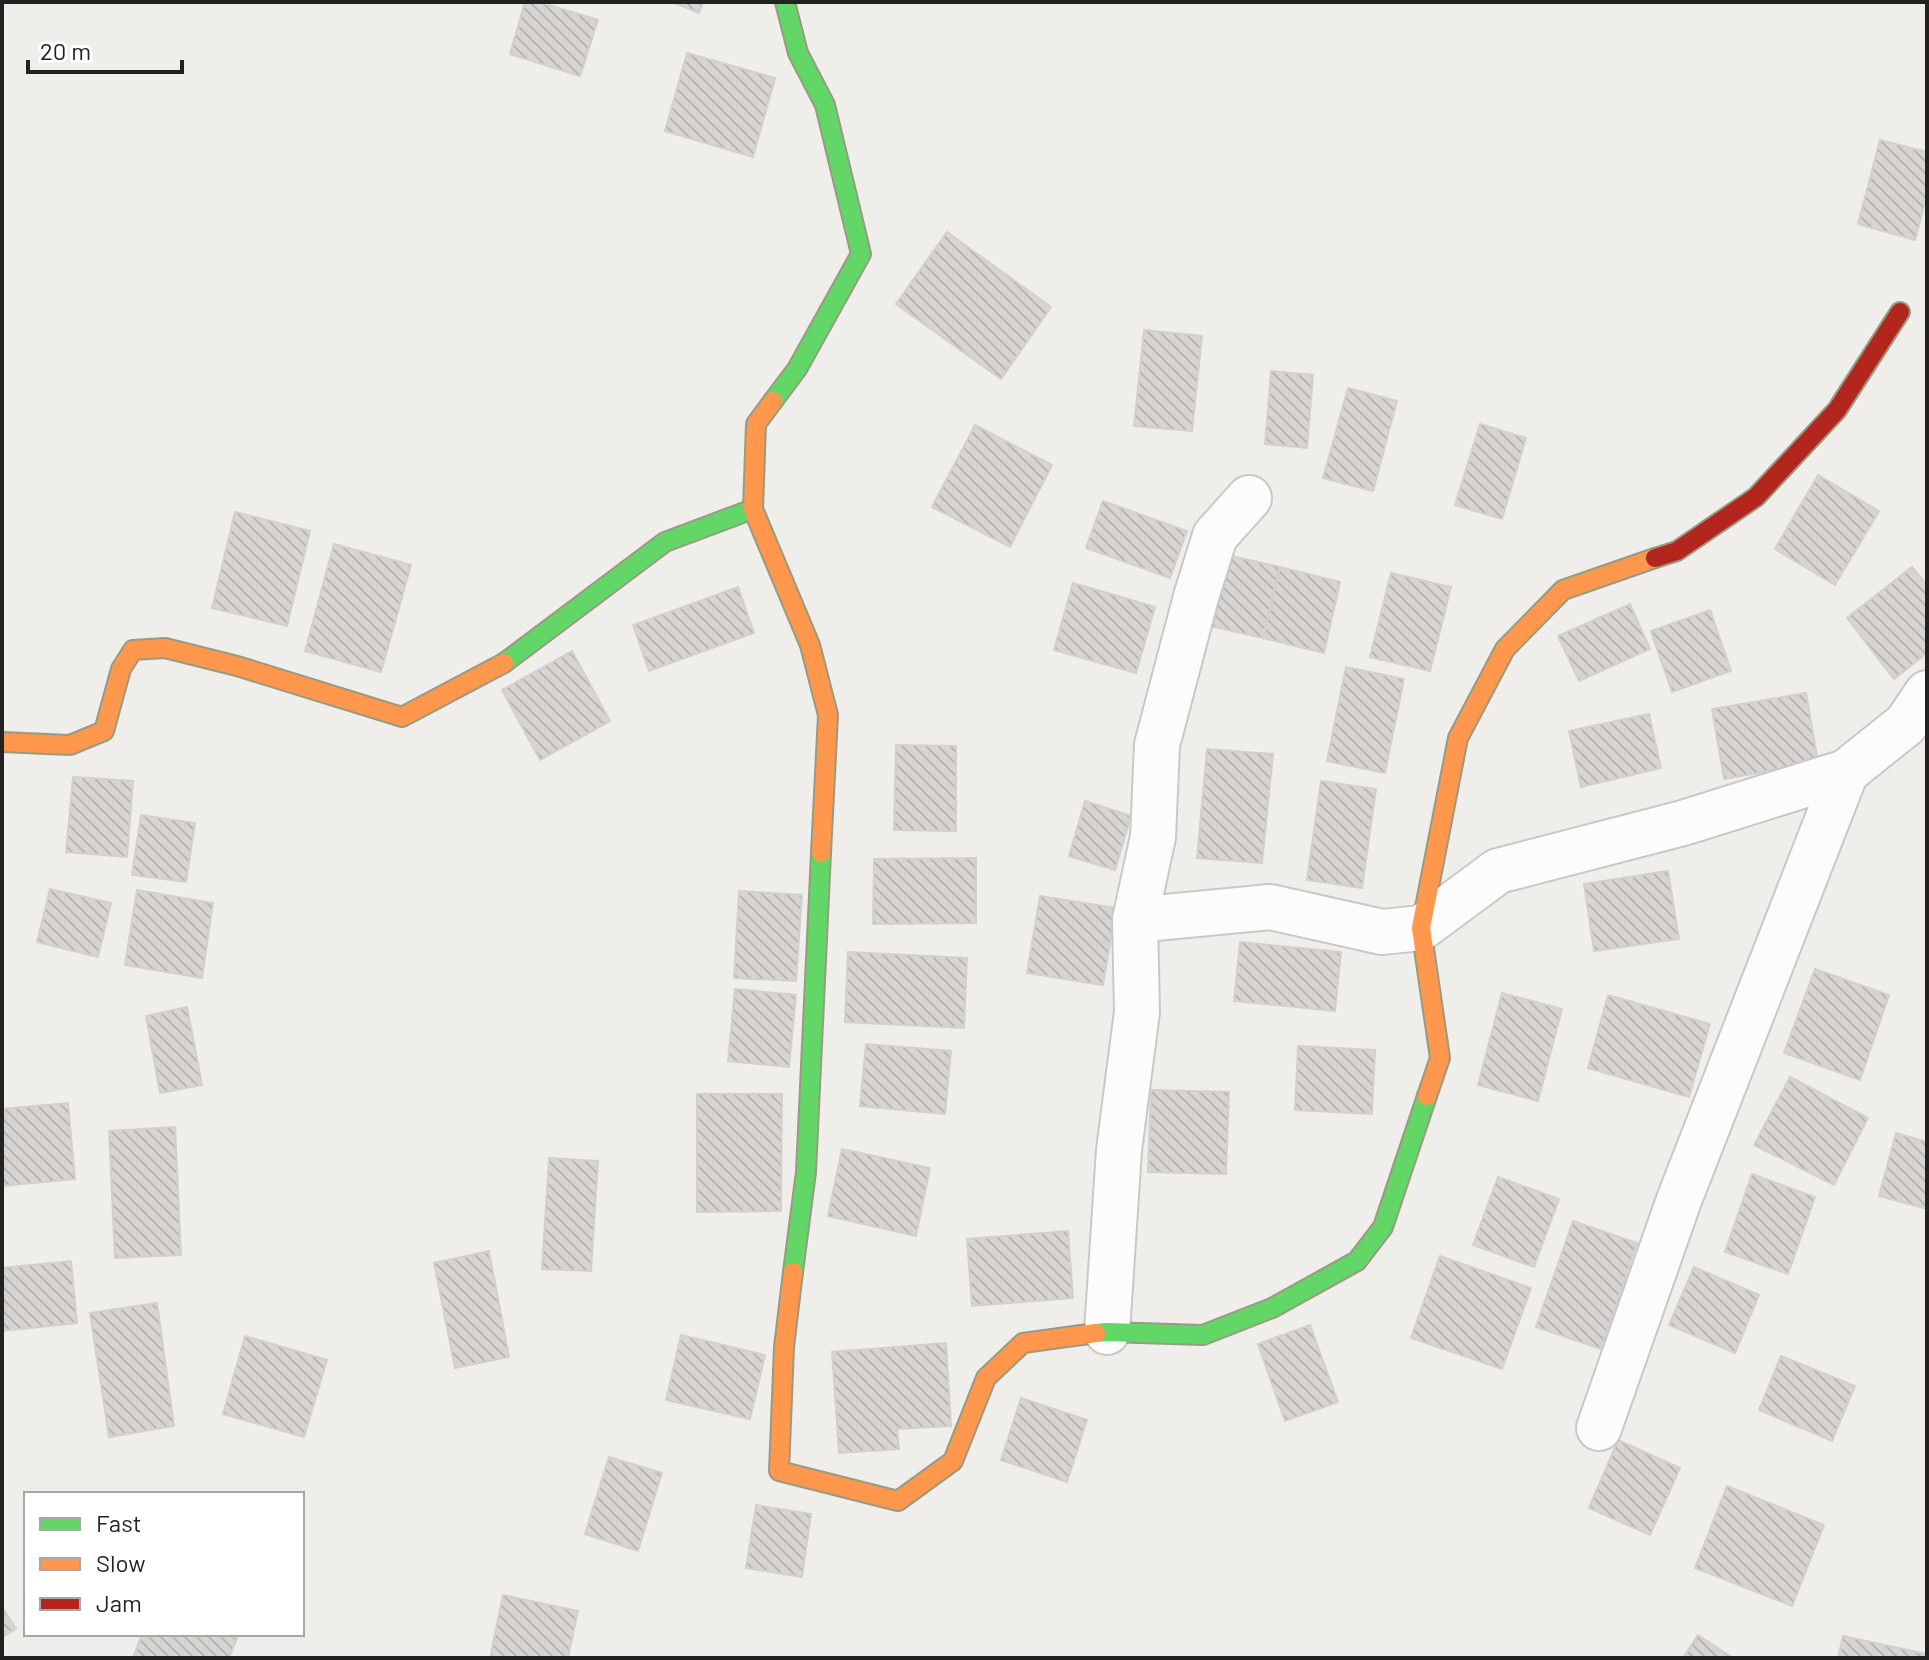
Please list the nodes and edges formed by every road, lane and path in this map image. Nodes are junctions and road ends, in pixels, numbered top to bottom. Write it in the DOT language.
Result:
graph roads {
  1 [pos="785,2"];
  2 [pos="1900,312"];
  3 [pos="1249,498"];
  4 [pos="753,509"];
  5 [pos="1927,693"];
  6 [pos="2,742"];
  7 [pos="1846,772"];
  8 [pos="1135,920"];
  9 [pos="1421,928"];
  10 [pos="1107,1332"];
  11 [pos="1599,1428"];
  1 -- 4 [label="street"];
  2 -- 9 [label="street"];
  3 -- 8 [label="street"];
  4 -- 6 [label="street"];
  4 -- 10 [label="street"];
  5 -- 7 [label="street"];
  7 -- 9 [label="street"];
  7 -- 11 [label="street"];
  8 -- 9 [label="street"];
  8 -- 10 [label="street"];
  9 -- 10 [label="street"];
}
